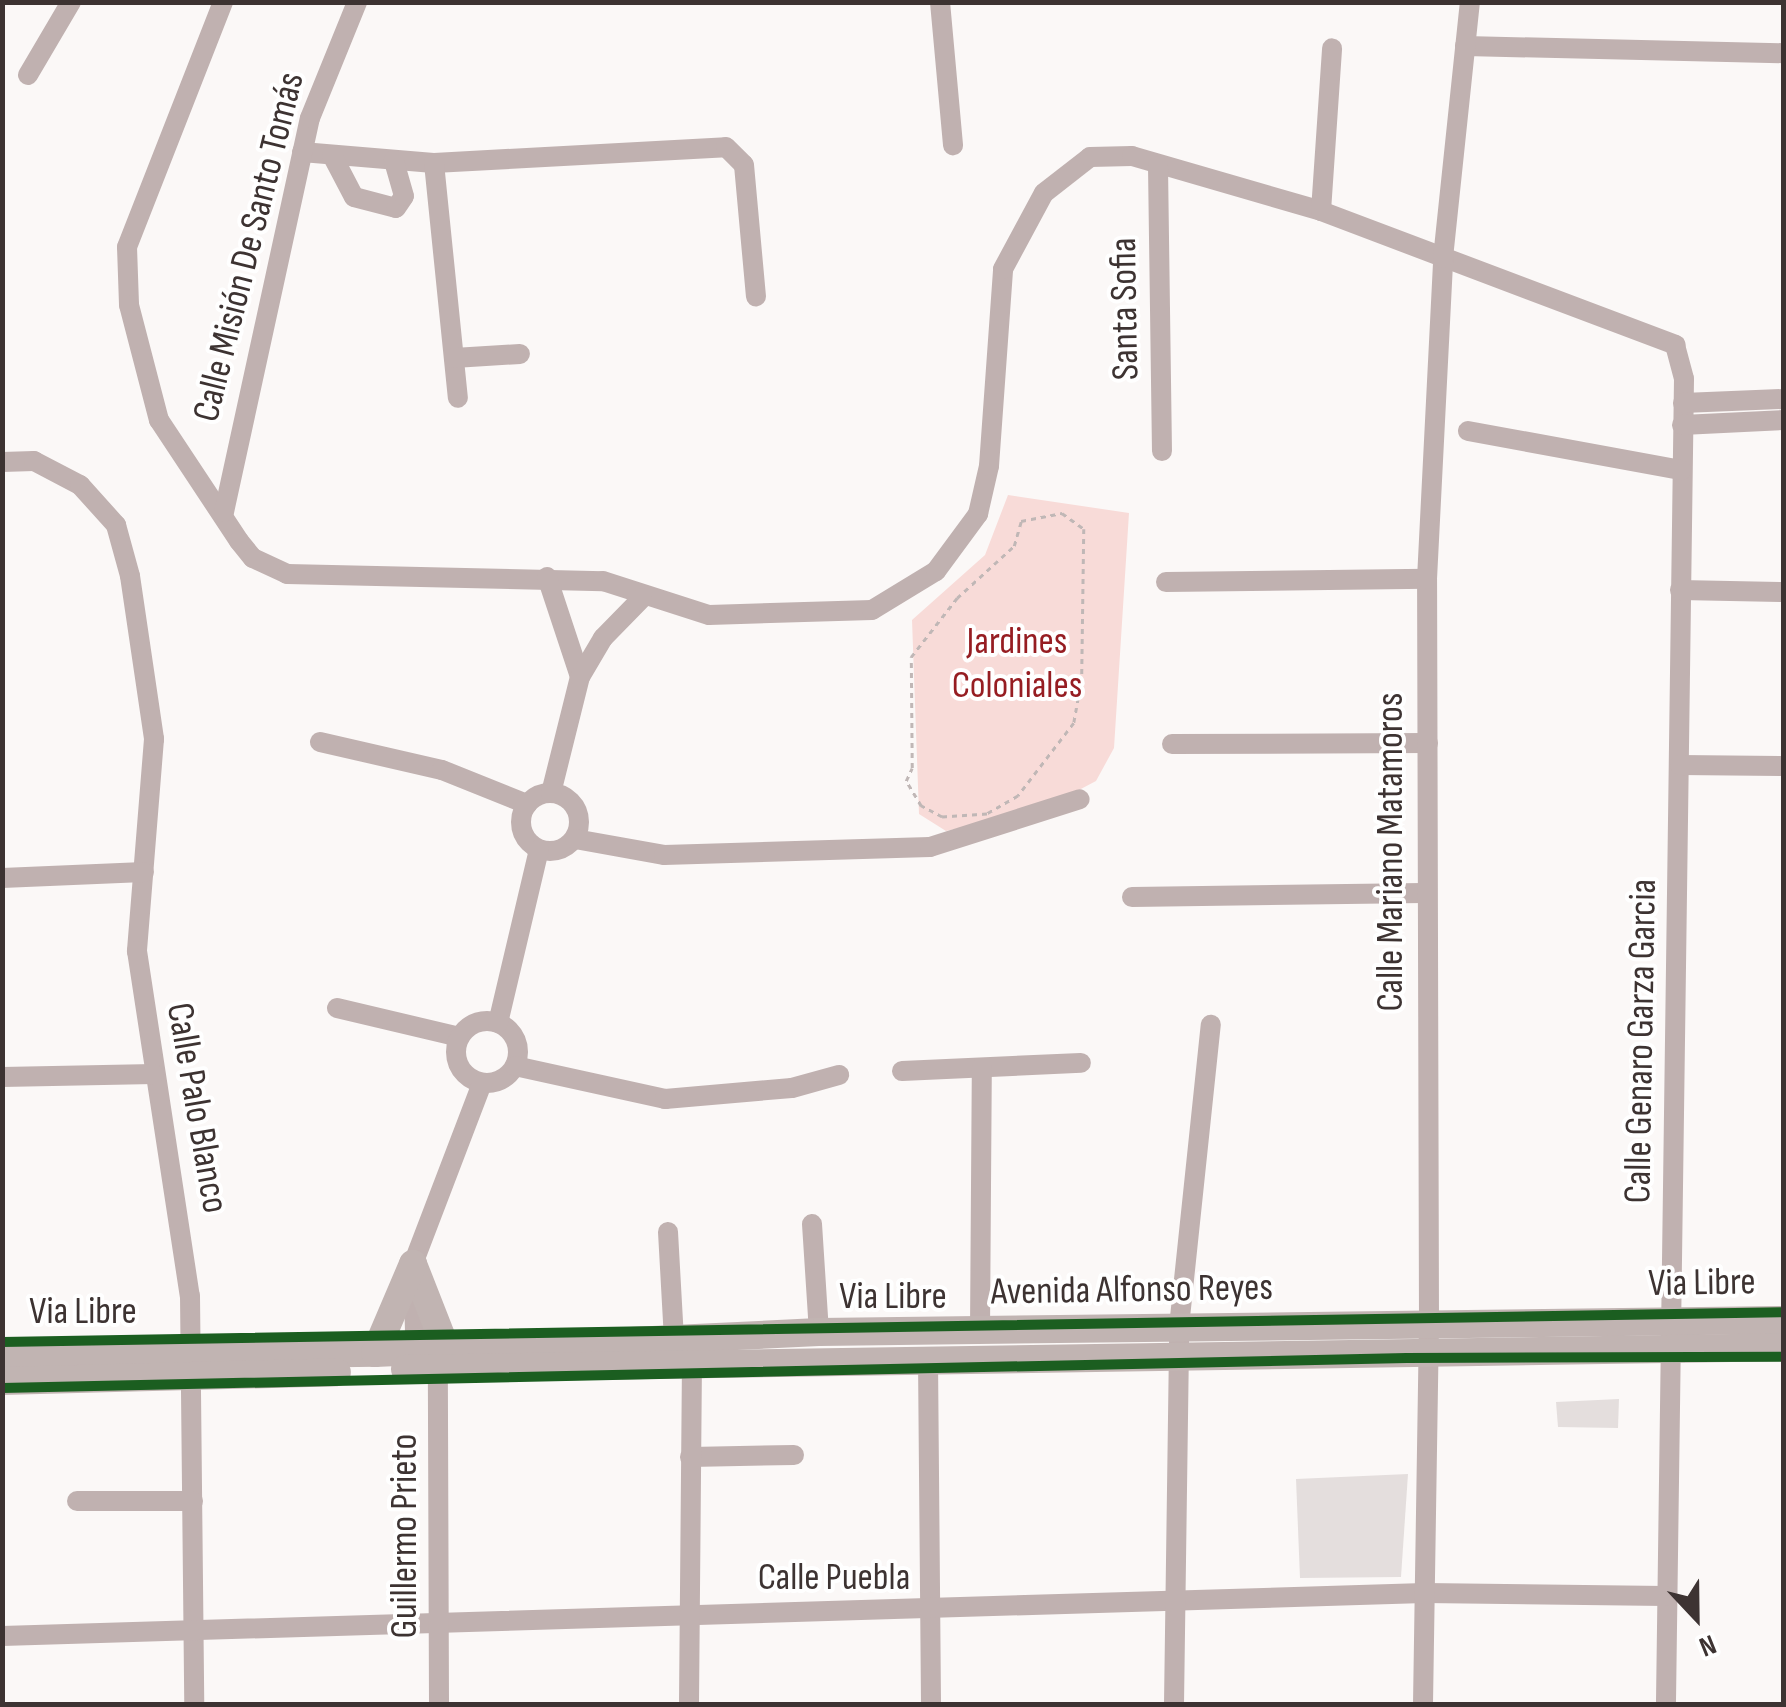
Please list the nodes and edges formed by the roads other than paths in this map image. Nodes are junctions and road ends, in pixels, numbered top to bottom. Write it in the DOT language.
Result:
graph roads {
  1 [pos="71,2"];
  2 [pos="222,2"];
  3 [pos="357,2"];
  4 [pos="940,2"];
  5 [pos="1470,2"];
  6 [pos="1464,46"];
  7 [pos="1332,48"];
  8 [pos="1784,53"];
  9 [pos="28,74"];
  10 [pos="953,146"];
  11 [pos="302,152"];
  12 [pos="332,154"];
  13 [pos="394,160"];
  14 [pos="434,163"];
  15 [pos="1158,166"];
  16 [pos="1321,210"];
  17 [pos="1443,258"];
  18 [pos="756,296"];
  19 [pos="520,354"];
  20 [pos="454,358"];
  21 [pos="458,398"];
  22 [pos="1784,400"];
  23 [pos="1683,403"];
  24 [pos="1784,420"];
  25 [pos="1682,425"];
  26 [pos="1468,431"];
  27 [pos="1162,451"];
  28 [pos="2,462"];
  29 [pos="1681,470"];
  30 [pos="224,512"];
  31 [pos="547,578"];
  32 [pos="1427,578"];
  33 [pos="1166,582"];
  34 [pos="1680,590"];
  35 [pos="1784,592"];
  36 [pos="642,598"];
  37 [pos="580,677"];
  38 [pos="320,742"];
  39 [pos="1428,743"];
  40 [pos="1172,744"];
  41 [pos="1680,765"];
  42 [pos="1784,766"];
  43 [pos="551,792"];
  44 [pos="1080,799"];
  45 [pos="527,804"];
  46 [pos="575,838"];
  47 [pos="539,850"];
  48 [pos="144,872"];
  49 [pos="2,878"];
  50 [pos="1423,893"];
  51 [pos="1132,897"];
  52 [pos="338,1008"];
  53 [pos="498,1023"];
  54 [pos="1211,1024"];
  55 [pos="460,1037"];
  56 [pos="1081,1063"];
  57 [pos="516,1066"];
  58 [pos="982,1068"];
  59 [pos="902,1071"];
  60 [pos="154,1074"];
  61 [pos="839,1075"];
  62 [pos="2,1077"];
  63 [pos="482,1083"];
  64 [pos="812,1224"];
  65 [pos="668,1232"];
  66 [pos="413,1264"];
  67 [pos="1784,1320"];
  68 [pos="980,1330"];
  69 [pos="819,1332"];
  70 [pos="1429,1335"];
  71 [pos="1671,1335"];
  72 [pos="674,1338"];
  73 [pos="1179,1341"];
  74 [pos="1784,1347"];
  75 [pos="375,1354"];
  76 [pos="435,1355"];
  77 [pos="2,1358"];
  78 [pos="928,1360"];
  79 [pos="692,1365"];
  80 [pos="192,1366"];
  81 [pos="2,1381"];
  82 [pos="794,1455"];
  83 [pos="690,1457"];
  84 [pos="78,1501"];
  85 [pos="193,1501"];
  86 [pos="1424,1593"];
  87 [pos="1666,1596"];
  88 [pos="1173,1600"];
  89 [pos="932,1613"];
  90 [pos="693,1614"];
  91 [pos="441,1623"];
  92 [pos="193,1630"];
  93 [pos="2,1636"];
  94 [pos="194,1704"];
  95 [pos="440,1704"];
  96 [pos="689,1704"];
  97 [pos="932,1704"];
  98 [pos="1174,1704"];
  99 [pos="1423,1704"];
  100 [pos="1666,1704"];
  1 -- 9 [label="street"];
  2 -- 30 [label="street"];
  3 -- 11 [label="street, Calle Misión De Santo Tomás"];
  4 -- 10 [label="street"];
  5 -- 6 [label="street, Calle Mariano Matamoros"];
  6 -- 8 [label="street"];
  6 -- 17 [label="street, Calle Mariano Matamoros"];
  7 -- 16 [label="street"];
  11 -- 12 [label="street"];
  11 -- 30 [label="street, Calle Misión De Santo Tomás"];
  12 -- 13 [label="street"];
  12 -- 13 [label="street"];
  13 -- 14 [label="street"];
  14 -- 18 [label="street"];
  14 -- 20 [label="street"];
  15 -- 16 [label="street"];
  15 -- 27 [label="street, Santa Sofia"];
  15 -- 36 [label="street"];
  16 -- 17 [label="street"];
  17 -- 23 [label="street, Calle Genaro Garza Garcia"];
  17 -- 32 [label="street, Calle Mariano Matamoros"];
  19 -- 20 [label="street"];
  20 -- 21 [label="street"];
  22 -- 23 [label="street"];
  23 -- 25 [label="street, Calle Genaro Garza Garcia"];
  24 -- 25 [label="street"];
  25 -- 29 [label="street, Calle Genaro Garza Garcia"];
  26 -- 29 [label="street"];
  28 -- 48 [label="street, Calle Palo Blanco"];
  29 -- 34 [label="street, Calle Genaro Garza Garcia"];
  30 -- 31 [label="street"];
  31 -- 36 [label="street"];
  31 -- 37 [label="street"];
  32 -- 33 [label="street"];
  32 -- 39 [label="street, Calle Mariano Matamoros"];
  34 -- 35 [label="street"];
  34 -- 41 [label="street, Calle Genaro Garza Garcia"];
  36 -- 37 [label="street"];
  37 -- 43 [label="street"];
  38 -- 45 [label="street"];
  39 -- 40 [label="street"];
  39 -- 50 [label="street, Calle Mariano Matamoros"];
  41 -- 42 [label="street"];
  41 -- 71 [label="street, Calle Genaro Garza Garcia"];
  43 -- 45 [label="street"];
  43 -- 46 [label="street"];
  44 -- 46 [label="street"];
  45 -- 47 [label="street"];
  46 -- 47 [label="street"];
  47 -- 53 [label="street"];
  48 -- 49 [label="street"];
  48 -- 60 [label="street, Calle Palo Blanco"];
  50 -- 51 [label="street"];
  50 -- 70 [label="street, Calle Mariano Matamoros"];
  52 -- 55 [label="street"];
  53 -- 55 [label="street"];
  53 -- 57 [label="street"];
  54 -- 73 [label="street"];
  55 -- 63 [label="street"];
  56 -- 58 [label="street"];
  57 -- 61 [label="street"];
  57 -- 63 [label="street"];
  58 -- 59 [label="street"];
  58 -- 68 [label="street"];
  60 -- 62 [label="street"];
  60 -- 80 [label="street, Calle Palo Blanco"];
  63 -- 66 [label="street"];
  64 -- 69 [label="street"];
  65 -- 72 [label="street"];
  66 -- 75 [label="main road"];
  66 -- 76 [label="main road"];
  67 -- 71 [label="main road, Avenida Alfonso Reyes"];
  68 -- 69 [label="main road, Avenida Alfonso Reyes"];
  68 -- 73 [label="main road, Avenida Alfonso Reyes"];
  69 -- 72 [label="main road, Avenida Alfonso Reyes"];
  69 -- 79 [label="main road"];
  70 -- 71 [label="main road, Avenida Alfonso Reyes"];
  70 -- 73 [label="main road, Avenida Alfonso Reyes"];
  70 -- 86 [label="street, Calle Mariano Matamoros"];
  71 -- 74 [label="main road, Avenida Alfonso Reyes"];
  71 -- 87 [label="street, Calle Genaro Garza Garcia"];
  72 -- 76 [label="main road, Avenida Alfonso Reyes"];
  73 -- 78 [label="main road, Avenida Alfonso Reyes"];
  73 -- 88 [label="street"];
  75 -- 76 [label="main road, Avenida Alfonso Reyes"];
  75 -- 80 [label="main road, Avenida Alfonso Reyes"];
  76 -- 79 [label="main road, Avenida Alfonso Reyes"];
  76 -- 80 [label="main road, Avenida Alfonso Reyes"];
  76 -- 91 [label="street, Guillermo Prieto"];
  77 -- 80 [label="main road, Avenida Alfonso Reyes"];
  78 -- 79 [label="main road, Avenida Alfonso Reyes"];
  78 -- 89 [label="street"];
  79 -- 83 [label="street"];
  80 -- 81 [label="main road, Avenida Alfonso Reyes"];
  80 -- 85 [label="street, Calle Palo Blanco"];
  82 -- 83 [label="street"];
  83 -- 90 [label="street"];
  84 -- 85 [label="street"];
  85 -- 92 [label="street, Calle Palo Blanco"];
  86 -- 87 [label="street, Calle Puebla"];
  86 -- 88 [label="street, Calle Puebla"];
  86 -- 99 [label="street, Calle Mariano Matamoros"];
  87 -- 100 [label="street, Calle Genaro Garza Garcia"];
  88 -- 89 [label="street, Calle Puebla"];
  88 -- 98 [label="street"];
  89 -- 90 [label="street, Calle Puebla"];
  89 -- 97 [label="street"];
  90 -- 91 [label="street, Calle Puebla"];
  90 -- 96 [label="street"];
  91 -- 92 [label="street, Calle Puebla"];
  91 -- 95 [label="street, Guillermo Prieto"];
  92 -- 93 [label="street, Calle Puebla"];
  92 -- 94 [label="street, Calle Palo Blanco"];
}
